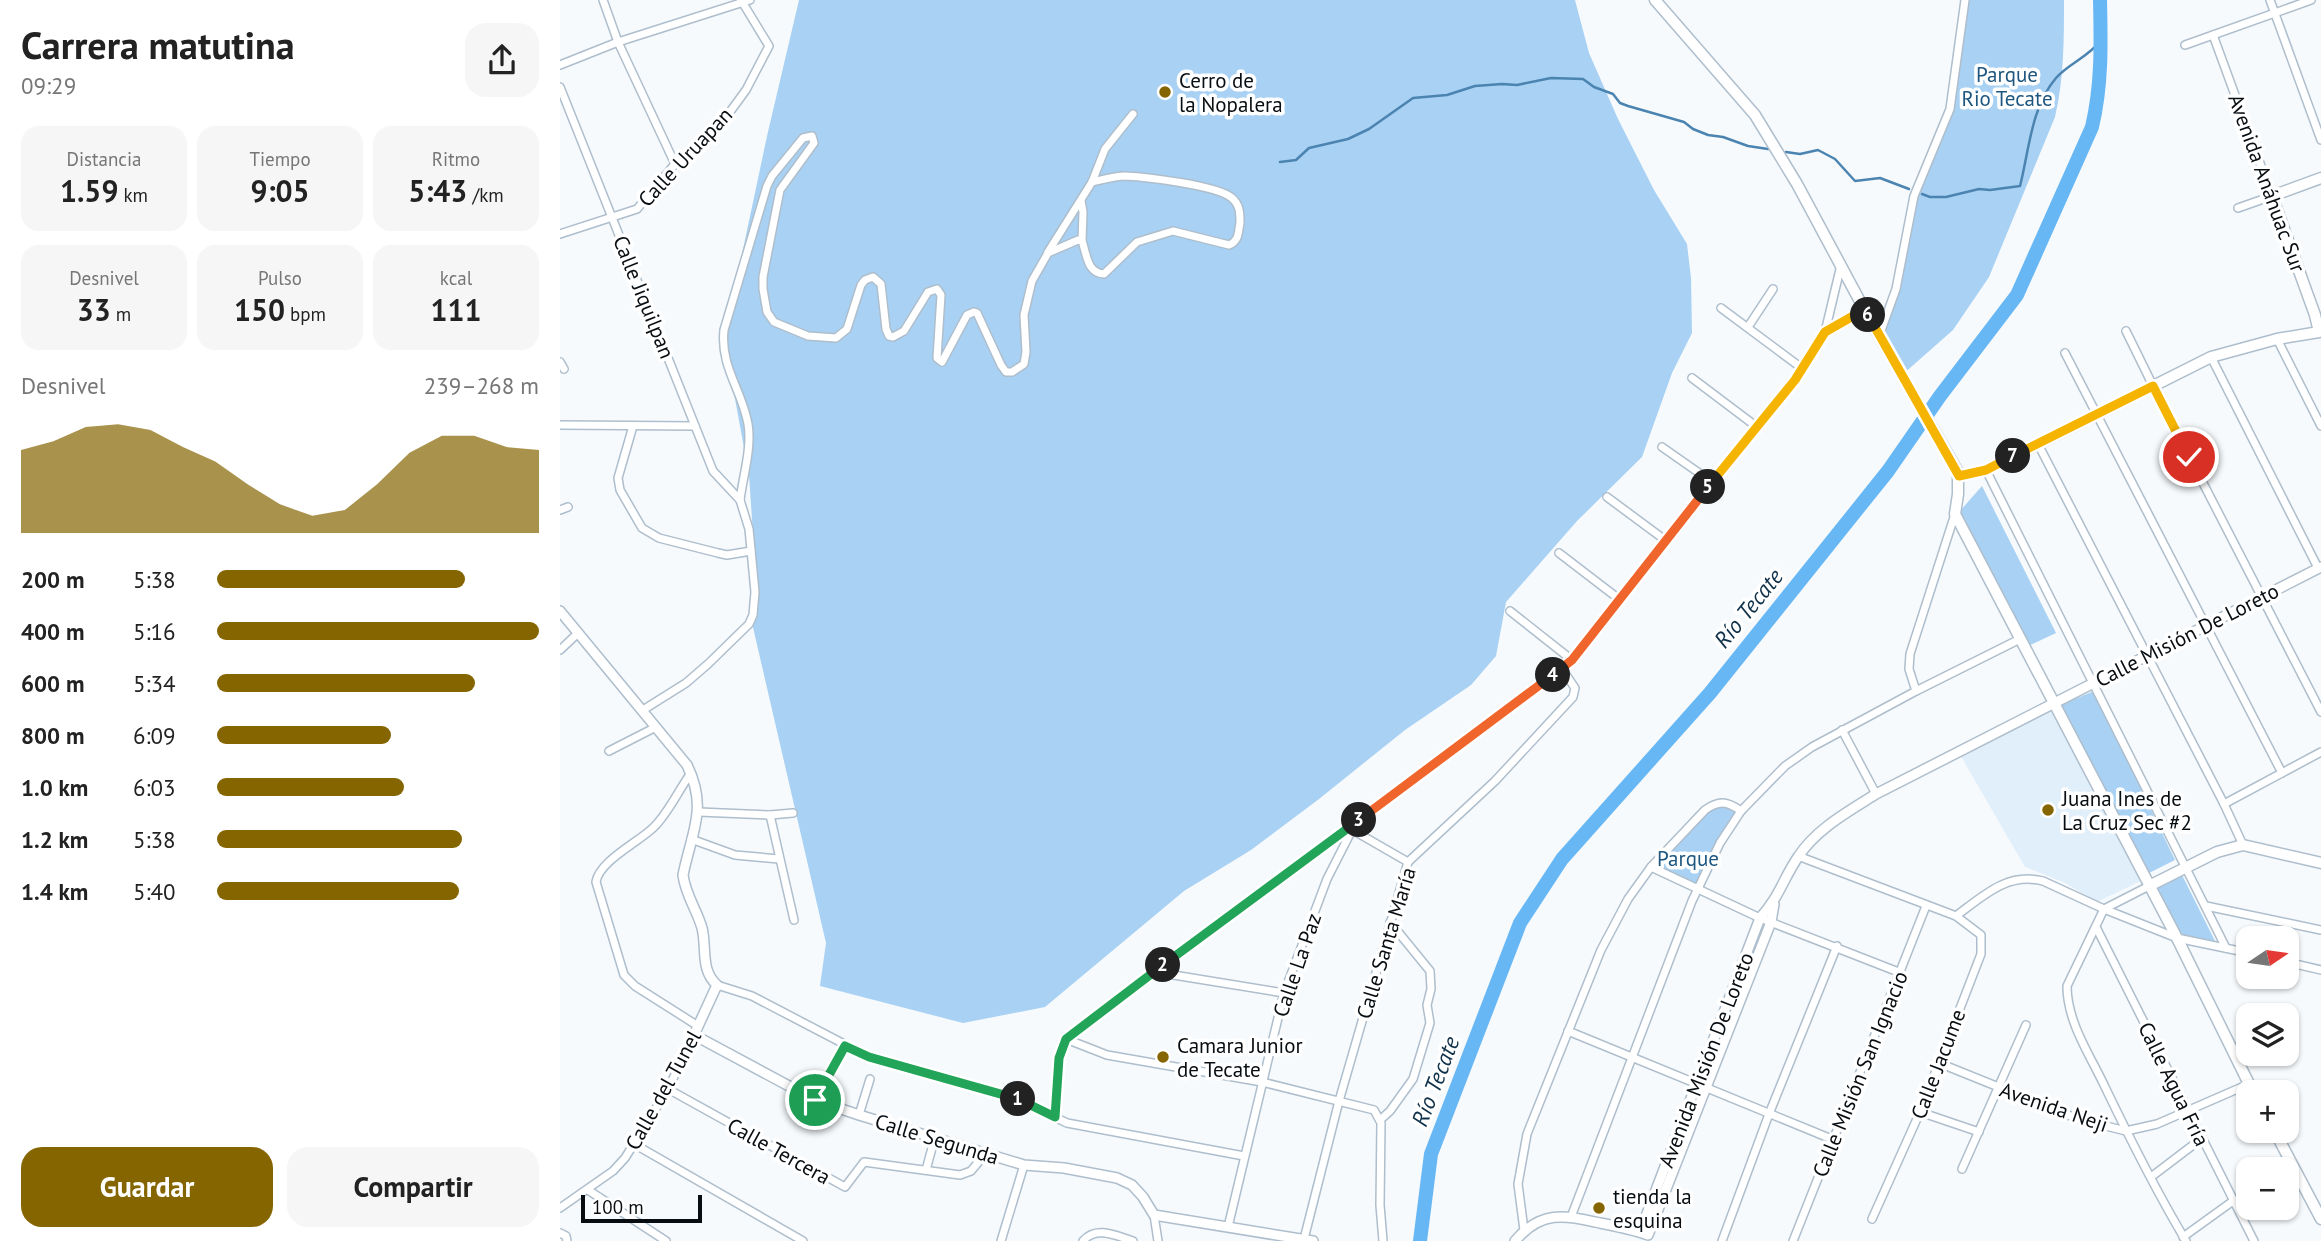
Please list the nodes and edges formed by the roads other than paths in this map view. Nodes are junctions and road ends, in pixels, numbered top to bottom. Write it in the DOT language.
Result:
graph roads {
  1 [pos="603,0"];
  2 [pos="1655,0"];
  3 [pos="1965,0"];
  4 [pos="2270,0"];
  5 [pos="2311,0"];
  6 [pos="745,1"];
  7 [pos="2275,13"];
  8 [pos="2213,35"];
  9 [pos="618,42"];
  10 [pos="2185,45"];
  11 [pos="560,65"];
  12 [pos="560,87"];
  13 [pos="1133,114"];
  14 [pos="2321,140"];
  15 [pos="675,164"];
  16 [pos="2321,178"];
  17 [pos="1092,182"];
  18 [pos="2272,196"];
  19 [pos="1081,201"];
  20 [pos="2238,208"];
  21 [pos="612,218"];
  22 [pos="560,234"];
  23 [pos="1082,241"];
  24 [pos="1048,253"];
  25 [pos="1841,265"];
  26 [pos="1773,289"];
  27 [pos="1721,308"];
  28 [pos="1867,313"];
  29 [pos="1748,327"];
  30 [pos="2126,331"];
  31 [pos="1825,332"];
  32 [pos="2320,332"];
  33 [pos="1879,336"];
  34 [pos="2277,340"];
  35 [pos="2065,353"];
  36 [pos="2211,357"];
  37 [pos="1803,369"];
  38 [pos="1692,378"];
  39 [pos="2153,386"];
  40 [pos="2095,414"];
  41 [pos="560,425"];
  42 [pos="633,426"];
  43 [pos="695,426"];
  44 [pos="2321,426"];
  45 [pos="1757,427"];
  46 [pos="2038,444"];
  47 [pos="1662,447"];
  48 [pos="1986,470"];
  49 [pos="1959,476"];
  50 [pos="1712,482"];
  51 [pos="1606,497"];
  52 [pos="740,500"];
  53 [pos="1955,514"];
  54 [pos="1665,540"];
  55 [pos="751,551"];
  56 [pos="1559,553"];
  57 [pos="2320,568"];
  58 [pos="1619,598"];
  59 [pos="2261,598"];
  60 [pos="560,611"];
  61 [pos="1510,611"];
  62 [pos="2205,627"];
  63 [pos="577,634"];
  64 [pos="2020,639"];
  65 [pos="560,650"];
  66 [pos="2147,655"];
  67 [pos="1572,660"];
  68 [pos="1562,668"];
  69 [pos="2092,683"];
  70 [pos="1916,691"];
  71 [pos="2054,704"];
  72 [pos="643,710"];
  73 [pos="2321,712"];
  74 [pos="656,727"];
  75 [pos="1842,730"];
  76 [pos="609,751"];
  77 [pos="2321,752"];
  78 [pos="691,773"];
  79 [pos="2282,773"];
  80 [pos="1876,794"];
  81 [pos="2224,804"];
  82 [pos="1741,811"];
  83 [pos="699,812"];
  84 [pos="793,813"];
  85 [pos="770,816"];
  86 [pos="1350,829"];
  87 [pos="691,838"];
  88 [pos="2242,845"];
  89 [pos="1798,856"];
  90 [pos="779,859"];
  91 [pos="1408,862"];
  92 [pos="2321,863"];
  93 [pos="1651,867"];
  94 [pos="2187,867"];
  95 [pos="2148,886"];
  96 [pos="1698,890"];
  97 [pos="1775,902"];
  98 [pos="1927,906"];
  99 [pos="2206,906"];
  100 [pos="2104,909"];
  101 [pos="1956,916"];
  102 [pos="1760,918"];
  103 [pos="794,920"];
  104 [pos="1390,922"];
  105 [pos="1771,922"];
  106 [pos="2096,927"];
  107 [pos="2321,930"];
  108 [pos="2177,938"];
  109 [pos="1837,946"];
  110 [pos="2226,948"];
  111 [pos="2236,950"];
  112 [pos="2300,965"];
  113 [pos="2321,970"];
  114 [pos="1155,972"];
  115 [pos="1901,972"];
  116 [pos="717,985"];
  117 [pos="1284,993"];
  118 [pos="2026,1025"];
  119 [pos="696,1030"];
  120 [pos="1568,1031"];
  121 [pos="1066,1039"];
  122 [pos="845,1046"];
  123 [pos="1633,1057"];
  124 [pos="1938,1063"];
  125 [pos="870,1079"];
  126 [pos="2247,1080"];
  127 [pos="1262,1082"];
  128 [pos="1701,1087"];
  129 [pos="1999,1087"];
  130 [pos="668,1089"];
  131 [pos="2236,1094"];
  132 [pos="815,1100"];
  133 [pos="1339,1101"];
  134 [pos="1920,1112"];
  135 [pos="2188,1112"];
  136 [pos="1769,1114"];
  137 [pos="859,1115"];
  138 [pos="1055,1117"];
  139 [pos="1380,1120"];
  140 [pos="2126,1131"];
  141 [pos="1979,1132"];
  142 [pos="935,1137"];
  143 [pos="2201,1139"];
  144 [pos="1834,1140"];
  145 [pos="2281,1143"];
  146 [pos="634,1144"];
  147 [pos="985,1154"];
  148 [pos="1244,1156"];
  149 [pos="1024,1165"];
  150 [pos="1962,1169"];
  151 [pos="926,1170"];
  152 [pos="2151,1177"];
  153 [pos="588,1190"];
  154 [pos="2233,1201"];
  155 [pos="560,1208"];
  156 [pos="1154,1215"];
  157 [pos="1571,1217"];
  158 [pos="1872,1219"];
  159 [pos="2321,1219"];
  160 [pos="1228,1227"];
  161 [pos="1524,1230"];
  162 [pos="560,1233"];
  163 [pos="1644,1237"];
  164 [pos="2184,1239"];
  165 [pos="1309,1240"];
  166 [pos="567,1241"];
  167 [pos="666,1241"];
  168 [pos="803,1241"];
  169 [pos="1001,1241"];
  170 [pos="1083,1241"];
  171 [pos="1133,1241"];
  172 [pos="1158,1241"];
  173 [pos="1383,1241"];
  174 [pos="1515,1241"];
  175 [pos="1722,1241"];
  176 [pos="1793,1241"];
  177 [pos="2254,1241"];
  1 -- 9 [label="street"];
  2 -- 25 [label="main road"];
  3 -- 33 [label="street"];
  4 -- 7 [label="street"];
  5 -- 7 [label="street"];
  6 -- 9 [label="street"];
  6 -- 15 [label="street, Calle Uruapan"];
  7 -- 8 [label="street"];
  7 -- 14 [label="street"];
  8 -- 10 [label="street"];
  8 -- 18 [label="street, Avenida Anáhuac Sur"];
  9 -- 11 [label="street"];
  9 -- 15 [label="street"];
  12 -- 21 [label="street, Calle Jiquilpan"];
  13 -- 17 [label="street"];
  15 -- 21 [label="street, Calle Uruapan"];
  16 -- 18 [label="main road"];
  17 -- 19 [label="street"];
  17 -- 23 [label="street"];
  18 -- 20 [label="street"];
  18 -- 32 [label="main road, Avenida Anáhuac Sur"];
  19 -- 23 [label="street"];
  19 -- 24 [label="street"];
  21 -- 22 [label="street, Calle Uruapan"];
  21 -- 43 [label="street, Calle Jiquilpan"];
  23 -- 24 [label="street"];
  24 -- 52 [label="street"];
  25 -- 28 [label="main road"];
  25 -- 31 [label="street"];
  26 -- 29 [label="street"];
  27 -- 29 [label="street"];
  28 -- 31 [label="street"];
  28 -- 33 [label="main road"];
  29 -- 37 [label="street"];
  30 -- 39 [label="street"];
  31 -- 37 [label="street"];
  32 -- 34 [label="main road"];
  33 -- 49 [label="main road"];
  34 -- 36 [label="main road"];
  34 -- 44 [label="street"];
  35 -- 40 [label="street"];
  36 -- 39 [label="main road"];
  36 -- 57 [label="street"];
  37 -- 45 [label="street"];
  38 -- 45 [label="street"];
  39 -- 40 [label="main road"];
  39 -- 59 [label="street"];
  40 -- 46 [label="main road"];
  40 -- 62 [label="street"];
  41 -- 42 [label="street"];
  42 -- 43 [label="street"];
  42 -- 55 [label="street"];
  43 -- 52 [label="street, Calle Jiquilpan"];
  45 -- 50 [label="street"];
  46 -- 48 [label="main road"];
  46 -- 66 [label="street"];
  47 -- 50 [label="street"];
  48 -- 49 [label="main road"];
  48 -- 69 [label="street"];
  49 -- 53 [label="main road"];
  50 -- 54 [label="street"];
  51 -- 54 [label="street"];
  52 -- 55 [label="street"];
  53 -- 64 [label="main road"];
  53 -- 70 [label="street"];
  54 -- 58 [label="street"];
  55 -- 72 [label="street"];
  56 -- 58 [label="street"];
  57 -- 59 [label="street, Calle Misión De Loreto"];
  58 -- 67 [label="street"];
  59 -- 62 [label="street, Calle Misión De Loreto"];
  59 -- 73 [label="street"];
  60 -- 63 [label="street"];
  61 -- 67 [label="street"];
  62 -- 66 [label="street, Calle Misión De Loreto"];
  62 -- 79 [label="street"];
  63 -- 65 [label="street"];
  63 -- 72 [label="street"];
  64 -- 70 [label="street"];
  64 -- 71 [label="main road"];
  66 -- 69 [label="street, Calle Misión De Loreto"];
  66 -- 81 [label="street"];
  67 -- 68 [label="street"];
  68 -- 86 [label="street"];
  68 -- 91 [label="street, Calle Santa María"];
  69 -- 71 [label="street, Calle Misión De Loreto"];
  69 -- 94 [label="street"];
  70 -- 75 [label="street"];
  71 -- 80 [label="street"];
  71 -- 95 [label="main road"];
  72 -- 74 [label="street"];
  74 -- 76 [label="street"];
  74 -- 78 [label="street"];
  75 -- 80 [label="street"];
  75 -- 82 [label="street"];
  77 -- 79 [label="street"];
  78 -- 83 [label="street"];
  78 -- 119 [label="street"];
  79 -- 81 [label="street"];
  80 -- 89 [label="street"];
  81 -- 88 [label="street"];
  82 -- 93 [label="street"];
  82 -- 96 [label="street"];
  83 -- 85 [label="street"];
  83 -- 87 [label="street"];
  84 -- 85 [label="street"];
  85 -- 90 [label="street"];
  86 -- 91 [label="street"];
  86 -- 114 [label="street"];
  86 -- 117 [label="street, Calle La Paz"];
  87 -- 90 [label="street"];
  87 -- 116 [label="street"];
  88 -- 92 [label="main road"];
  88 -- 94 [label="main road"];
  89 -- 97 [label="street"];
  89 -- 98 [label="street"];
  90 -- 103 [label="street"];
  91 -- 104 [label="street, Calle Santa María"];
  93 -- 96 [label="street"];
  93 -- 120 [label="street"];
  94 -- 95 [label="main road"];
  94 -- 99 [label="street"];
  95 -- 100 [label="street"];
  95 -- 108 [label="main road"];
  96 -- 102 [label="street"];
  96 -- 123 [label="street"];
  97 -- 102 [label="street"];
  97 -- 105 [label="street, Avenida Misión De Loreto"];
  98 -- 101 [label="street"];
  98 -- 115 [label="street, Calle Misión San Ignacio"];
  99 -- 107 [label="street"];
  99 -- 110 [label="street"];
  100 -- 101 [label="street"];
  100 -- 106 [label="street"];
  100 -- 108 [label="street"];
  101 -- 124 [label="street, Calle Jacume"];
  102 -- 105 [label="street"];
  102 -- 128 [label="street, Avenida Misión De Loreto"];
  104 -- 133 [label="street, Calle Santa María"];
  104 -- 139 [label="street"];
  105 -- 109 [label="street"];
  105 -- 128 [label="street, Avenida Misión De Loreto"];
  106 -- 135 [label="street, Calle Agua Fría"];
  106 -- 140 [label="street"];
  108 -- 110 [label="street"];
  108 -- 126 [label="main road"];
  109 -- 115 [label="street"];
  109 -- 136 [label="street"];
  110 -- 111 [label="street"];
  112 -- 113 [label="street"];
  114 -- 117 [label="street"];
  114 -- 121 [label="street"];
  115 -- 144 [label="street, Calle Misión San Ignacio"];
  116 -- 119 [label="street, Calle del Tunel"];
  116 -- 122 [label="street"];
  117 -- 127 [label="street, Calle La Paz"];
  118 -- 129 [label="street"];
  119 -- 130 [label="street, Calle del Tunel"];
  119 -- 132 [label="street, Calle Segunda"];
  120 -- 123 [label="street"];
  120 -- 161 [label="street"];
  121 -- 127 [label="street"];
  121 -- 138 [label="street"];
  122 -- 132 [label="street"];
  122 -- 138 [label="street"];
  123 -- 128 [label="street"];
  123 -- 157 [label="street"];
  124 -- 129 [label="street, Avenida Neji"];
  124 -- 134 [label="street, Calle Jacume"];
  125 -- 137 [label="street"];
  127 -- 133 [label="street"];
  127 -- 148 [label="street, Calle La Paz"];
  128 -- 136 [label="street"];
  128 -- 163 [label="street, Avenida Misión De Loreto"];
  129 -- 140 [label="street, Avenida Neji"];
  129 -- 141 [label="street"];
  130 -- 146 [label="street, Calle del Tunel"];
  130 -- 151 [label="street, Calle Tercera"];
  131 -- 135 [label="street, Avenida Neji"];
  132 -- 137 [label="street, Calle Segunda"];
  133 -- 139 [label="street"];
  133 -- 165 [label="street, Calle Santa María"];
  134 -- 141 [label="street"];
  134 -- 158 [label="street, Calle Jacume"];
  135 -- 140 [label="street, Avenida Neji"];
  135 -- 143 [label="street, Calle Agua Fría"];
  136 -- 144 [label="street"];
  136 -- 175 [label="street"];
  137 -- 142 [label="street, Calle Segunda"];
  138 -- 148 [label="street"];
  139 -- 173 [label="street"];
  140 -- 152 [label="street"];
  141 -- 150 [label="street"];
  142 -- 147 [label="street, Calle Segunda"];
  142 -- 151 [label="street"];
  143 -- 152 [label="street"];
  143 -- 154 [label="street, Calle Agua Fría"];
  144 -- 176 [label="street, Calle Misión San Ignacio"];
  145 -- 159 [label="main road"];
  146 -- 153 [label="street, Calle del Tunel"];
  146 -- 168 [label="street"];
  147 -- 149 [label="street, Calle Segunda"];
  147 -- 151 [label="street, Calle Tercera"];
  148 -- 160 [label="street, Calle La Paz"];
  149 -- 156 [label="street, Calle Segunda"];
  149 -- 169 [label="street"];
  152 -- 164 [label="street"];
  153 -- 155 [label="street, Calle del Tunel"];
  153 -- 167 [label="street"];
  154 -- 164 [label="street"];
  154 -- 177 [label="street, Calle Agua Fría"];
  156 -- 160 [label="street"];
  156 -- 172 [label="street, Calle Segunda"];
  157 -- 161 [label="street"];
  157 -- 163 [label="street"];
  160 -- 165 [label="street"];
  161 -- 174 [label="street"];
  162 -- 166 [label="street"];
  170 -- 171 [label="street"];
}
